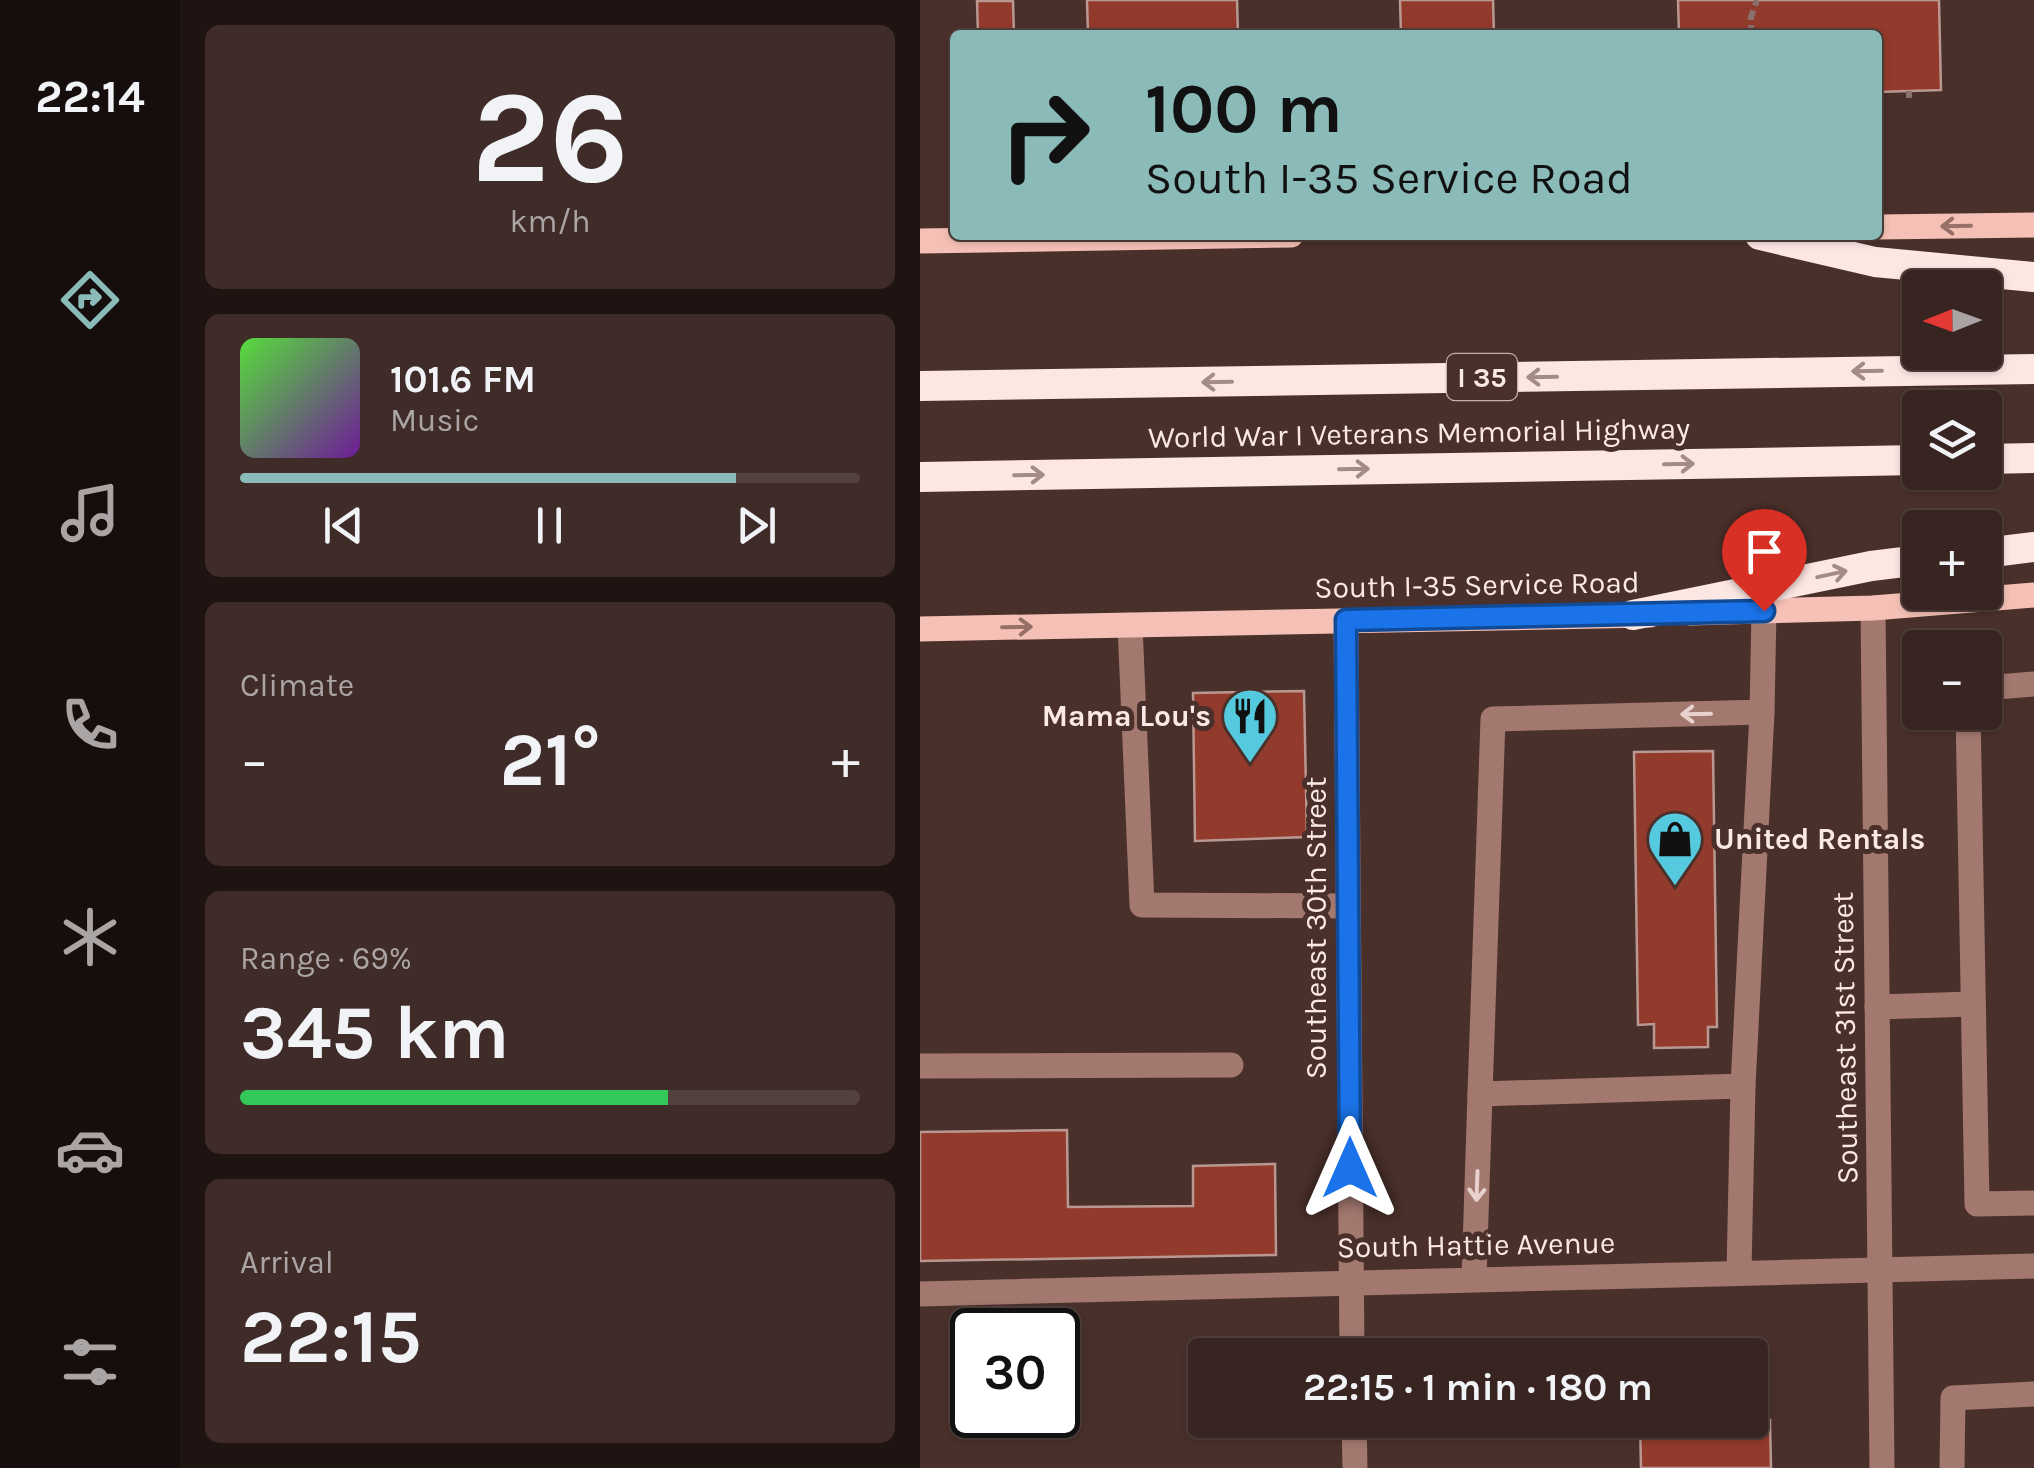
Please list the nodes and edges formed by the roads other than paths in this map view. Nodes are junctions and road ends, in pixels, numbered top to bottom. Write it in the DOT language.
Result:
graph roads {
  1 [pos="2034,225"];
  2 [pos="1882,227"];
  3 [pos="982,240"];
  4 [pos="1781,240"];
  5 [pos="920,241"];
  6 [pos="2034,277"];
  7 [pos="2034,369"];
  8 [pos="920,386"];
  9 [pos="2002,458"];
  10 [pos="2034,458"];
  11 [pos="1902,460"];
  12 [pos="920,477"];
  13 [pos="2034,547"];
  14 [pos="2002,550"];
  15 [pos="1902,562"];
  16 [pos="2034,596"];
  17 [pos="1873,608"];
  18 [pos="1764,611"];
  19 [pos="1634,615"];
  20 [pos="1346,620"];
  21 [pos="1130,625"];
  22 [pos="920,629"];
  23 [pos="2034,684"];
  24 [pos="2002,687"];
  25 [pos="1762,712"];
  26 [pos="1968,730"];
  27 [pos="1348,906"];
  28 [pos="1974,1004"];
  29 [pos="1877,1006"];
  30 [pos="1230,1065"];
  31 [pos="920,1066"];
  32 [pos="1743,1086"];
  33 [pos="1480,1094"];
  34 [pos="2034,1203"];
  35 [pos="2034,1266"];
  36 [pos="1880,1268"];
  37 [pos="1739,1271"];
  38 [pos="1474,1278"];
  39 [pos="1351,1281"];
  40 [pos="920,1294"];
  41 [pos="1352,1338"];
  42 [pos="2034,1394"];
  43 [pos="1354,1438"];
  44 [pos="1355,1468"];
  45 [pos="1882,1468"];
  46 [pos="1952,1468"];
  1 -- 2 [label="main road, one-way"];
  3 -- 5 [label="main road"];
  4 -- 6 [label="highway"];
  7 -- 8 [label="highway, World War I Veterans Memorial Highway / I 35, one-way"];
  9 -- 10 [label="highway"];
  12 -- 11 [label="highway, World War I Veterans Memorial Highway, one-way"];
  13 -- 14 [label="highway"];
  19 -- 15 [label="highway, one-way"];
  16 -- 17 [label="main road, South I-35 Service Road"];
  17 -- 18 [label="main road, South I-35 Service Road"];
  17 -- 29 [label="street, Southeast 31st Street"];
  18 -- 19 [label="main road, South I-35 Service Road"];
  18 -- 25 [label="street"];
  19 -- 20 [label="main road, South I-35 Service Road"];
  20 -- 21 [label="main road, South I-35 Service Road"];
  20 -- 27 [label="street, Southeast 30th Street"];
  22 -- 21 [label="main road, South I-35 Service Road, one-way"];
  21 -- 27 [label="street"];
  23 -- 24 [label="street"];
  25 -- 32 [label="street"];
  25 -- 33 [label="street, one-way"];
  26 -- 28 [label="street"];
  27 -- 39 [label="street, Southeast 30th Street"];
  28 -- 29 [label="street"];
  28 -- 34 [label="street"];
  29 -- 36 [label="street, Southeast 31st Street"];
  30 -- 31 [label="street"];
  32 -- 33 [label="street"];
  32 -- 37 [label="street"];
  33 -- 38 [label="street, one-way"];
  35 -- 36 [label="street, South Hattie Avenue"];
  36 -- 37 [label="street, South Hattie Avenue"];
  36 -- 45 [label="street, Southeast 31st Street"];
  37 -- 38 [label="street, South Hattie Avenue"];
  38 -- 39 [label="street, South Hattie Avenue"];
  39 -- 40 [label="street, South Hattie Avenue"];
  39 -- 41 [label="street, Southeast 30th Street"];
  42 -- 46 [label="street"];
  43 -- 44 [label="street"];
}
